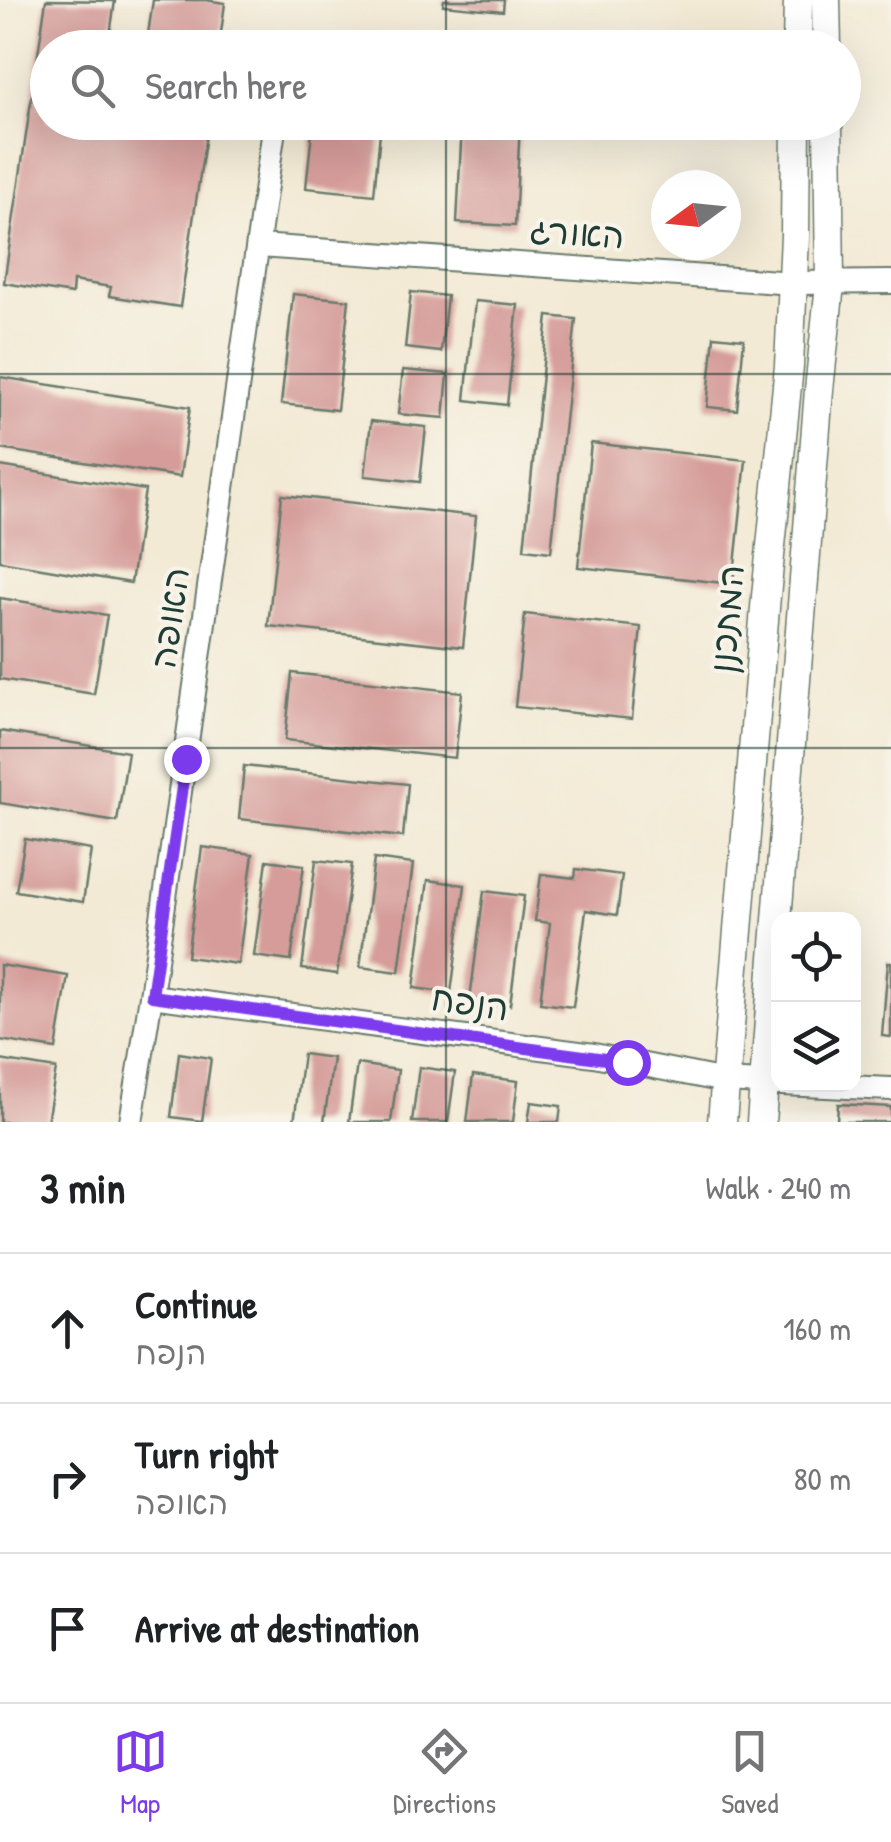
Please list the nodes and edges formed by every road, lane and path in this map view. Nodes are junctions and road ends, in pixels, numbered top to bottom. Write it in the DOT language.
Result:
graph roads {
  1 [pos="798,0"];
  2 [pos="826,0"];
  3 [pos="797,30"];
  4 [pos="826,30"];
  5 [pos="273,140"];
  6 [pos="796,140"];
  7 [pos="828,140"];
  8 [pos="259,246"];
  9 [pos="891,282"];
  10 [pos="793,284"];
  11 [pos="830,284"];
  12 [pos="152,996"];
  13 [pos="780,1002"];
  14 [pos="725,1081"];
  15 [pos="771,1084"];
  16 [pos="861,1088"];
  17 [pos="891,1089"];
  18 [pos="772,1092"];
  19 [pos="131,1122"];
  20 [pos="722,1122"];
  21 [pos="760,1122"];
  1 -- 3 [label="street"];
  2 -- 4 [label="street"];
  5 -- 8 [label="street, האופה"];
  6 -- 10 [label="street, המתכנן"];
  7 -- 11 [label="street"];
  8 -- 10 [label="street, האורג"];
  8 -- 12 [label="street, האופה"];
  9 -- 11 [label="street, האורג"];
  10 -- 11 [label="street, האורג"];
  10 -- 14 [label="street, המתכנן"];
  11 -- 13 [label="street"];
  12 -- 14 [label="street, הנפח"];
  12 -- 19 [label="street, האופה"];
  14 -- 15 [label="street, הנפח"];
  14 -- 20 [label="street, המתכנן"];
  16 -- 17 [label="street, הנפח"];
  18 -- 21 [label="street"];
}
